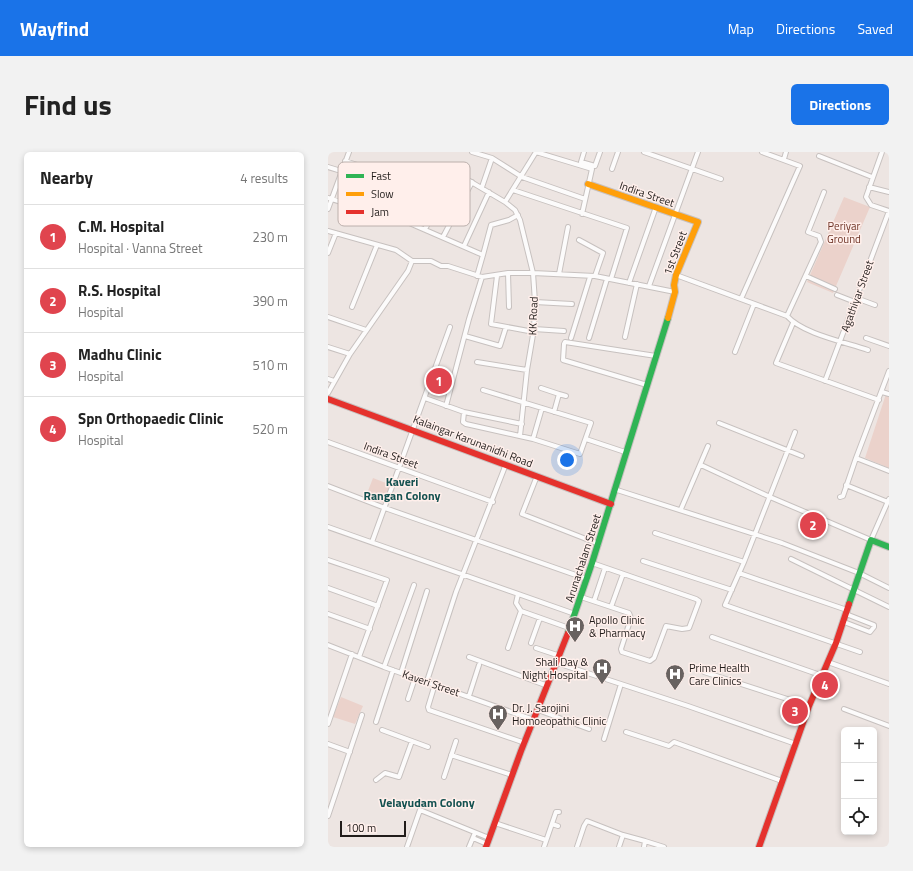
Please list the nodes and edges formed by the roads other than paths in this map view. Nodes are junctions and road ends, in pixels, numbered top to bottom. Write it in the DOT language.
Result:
graph roads {
  1 [pos="349,152"];
  2 [pos="472,152"];
  3 [pos="536,152"];
  4 [pos="584,152"];
  5 [pos="600,152"];
  6 [pos="618,152"];
  7 [pos="644,152"];
  8 [pos="698,152"];
  9 [pos="762,152"];
  10 [pos="786,152"];
  11 [pos="882,152"];
  12 [pos="477,153"];
  13 [pos="819,156"];
  14 [pos="492,158"];
  15 [pos="784,160"];
  16 [pos="345,161"];
  17 [pos="348,162"];
  18 [pos="328,167"];
  19 [pos="693,168"];
  20 [pos="612,169"];
  21 [pos="338,170"];
  22 [pos="872,176"];
  23 [pos="522,177"];
  24 [pos="338,178"];
  25 [pos="721,178"];
  26 [pos="472,182"];
  27 [pos="588,184"];
  28 [pos="470,186"];
  29 [pos="482,187"];
  30 [pos="869,187"];
  31 [pos="513,190"];
  32 [pos="489,192"];
  33 [pos="824,192"];
  34 [pos="889,192"];
  35 [pos="330,198"];
  36 [pos="585,199"];
  37 [pos="506,202"];
  38 [pos="656,208"];
  39 [pos="328,209"];
  40 [pos="889,211"];
  41 [pos="583,214"];
  42 [pos="518,215"];
  43 [pos="676,215"];
  44 [pos="698,222"];
  45 [pos="416,226"];
  46 [pos="427,226"];
  47 [pos="449,226"];
  48 [pos="568,227"];
  49 [pos="425,229"];
  50 [pos="328,231"];
  51 [pos="336,233"];
  52 [pos="443,237"];
  53 [pos="579,240"];
  54 [pos="377,245"];
  55 [pos="464,246"];
  56 [pos="328,254"];
  57 [pos="483,255"];
  58 [pos="412,261"];
  59 [pos="508,273"];
  60 [pos="533,273"];
  61 [pos="559,274"];
  62 [pos="676,275"];
  63 [pos="497,276"];
  64 [pos="806,276"];
  65 [pos="480,277"];
  66 [pos="593,277"];
  67 [pos="609,279"];
  68 [pos="629,283"];
  69 [pos="636,284"];
  70 [pos="649,286"];
  71 [pos="835,289"];
  72 [pos="675,292"];
  73 [pos="837,295"];
  74 [pos="741,298"];
  75 [pos="856,300"];
  76 [pos="535,302"];
  77 [pos="572,304"];
  78 [pos="754,304"];
  79 [pos="875,305"];
  80 [pos="352,307"];
  81 [pos="509,307"];
  82 [pos="787,316"];
  83 [pos="328,317"];
  84 [pos="793,323"];
  85 [pos="450,327"];
  86 [pos="506,327"];
  87 [pos="366,330"];
  88 [pos="534,330"];
  89 [pos="564,331"];
  90 [pos="464,336"];
  91 [pos="625,337"];
  92 [pos="571,338"];
  93 [pos="589,338"];
  94 [pos="866,338"];
  95 [pos="841,341"];
  96 [pos="889,346"];
  97 [pos="328,347"];
  98 [pos="868,350"];
  99 [pos="735,352"];
  100 [pos="350,354"];
  101 [pos="656,356"];
  102 [pos="477,362"];
  103 [pos="527,370"];
  104 [pos="889,371"];
  105 [pos="328,379"];
  106 [pos="334,381"];
  107 [pos="825,381"];
  108 [pos="647,385"];
  109 [pos="541,388"];
  110 [pos="483,390"];
  111 [pos="882,392"];
  112 [pos="328,393"];
  113 [pos="558,394"];
  114 [pos="889,394"];
  115 [pos="566,396"];
  116 [pos="425,398"];
  117 [pos="328,399"];
  118 [pos="879,400"];
  119 [pos="525,402"];
  120 [pos="446,406"];
  121 [pos="542,408"];
  122 [pos="464,412"];
  123 [pos="554,412"];
  124 [pos="719,423"];
  125 [pos="522,424"];
  126 [pos="413,429"];
  127 [pos="795,432"];
  128 [pos="520,436"];
  129 [pos="533,439"];
  130 [pos="586,439"];
  131 [pos="328,442"];
  132 [pos="708,446"];
  133 [pos="789,450"];
  134 [pos="625,452"];
  135 [pos="802,456"];
  136 [pos="856,458"];
  137 [pos="506,464"];
  138 [pos="701,465"];
  139 [pos="399,469"];
  140 [pos="889,471"];
  141 [pos="537,476"];
  142 [pos="846,485"];
  143 [pos="328,486"];
  144 [pos="614,489"];
  145 [pos="770,497"];
  146 [pos="840,497"];
  147 [pos="888,501"];
  148 [pos="493,502"];
  149 [pos="611,504"];
  150 [pos="385,508"];
  151 [pos="681,509"];
  152 [pos="328,527"];
  153 [pos="656,534"];
  154 [pos="754,535"];
  155 [pos="477,540"];
  156 [pos="871,540"];
  157 [pos="372,542"];
  158 [pos="599,544"];
  159 [pos="889,547"];
  160 [pos="791,559"];
  161 [pos="328,560"];
  162 [pos="643,561"];
  163 [pos="744,562"];
  164 [pos="592,564"];
  165 [pos="605,568"];
  166 [pos="739,573"];
  167 [pos="859,573"];
  168 [pos="463,574"];
  169 [pos="623,574"];
  170 [pos="587,579"];
  171 [pos="414,585"];
  172 [pos="328,588"];
  173 [pos="889,588"];
  174 [pos="855,589"];
  175 [pos="732,590"];
  176 [pos="427,591"];
  177 [pos="518,594"];
  178 [pos="581,597"];
  179 [pos="594,601"];
  180 [pos="378,606"];
  181 [pos="612,607"];
  182 [pos="889,607"];
  183 [pos="521,611"];
  184 [pos="847,612"];
  185 [pos="328,614"];
  186 [pos="575,614"];
  187 [pos="540,618"];
  188 [pos="844,622"];
  189 [pos="569,628"];
  190 [pos="370,629"];
  191 [pos="712,637"];
  192 [pos="531,643"];
  193 [pos="836,643"];
  194 [pos="328,645"];
  195 [pos="508,648"];
  196 [pos="536,648"];
  197 [pos="860,652"];
  198 [pos="352,654"];
  199 [pos="560,656"];
  200 [pos="359,657"];
  201 [pos="469,657"];
  202 [pos="828,662"];
  203 [pos="557,663"];
  204 [pos="479,665"];
  205 [pos="384,667"];
  206 [pos="393,670"];
  207 [pos="704,672"];
  208 [pos="401,673"];
  209 [pos="823,676"];
  210 [pos="415,678"];
  211 [pos="426,681"];
  212 [pos="435,684"];
  213 [pos="621,684"];
  214 [pos="889,684"];
  215 [pos="548,686"];
  216 [pos="469,696"];
  217 [pos="408,699"];
  218 [pos="809,706"];
  219 [pos="844,709"];
  220 [pos="538,710"];
  221 [pos="362,715"];
  222 [pos="534,720"];
  223 [pos="376,722"];
  224 [pos="328,724"];
  225 [pos="889,726"];
  226 [pos="589,729"];
  227 [pos="382,730"];
  228 [pos="626,732"];
  229 [pos="604,739"];
  230 [pos="412,741"];
  231 [pos="456,741"];
  232 [pos="525,743"];
  233 [pos="328,744"];
  234 [pos="796,744"];
  235 [pos="428,748"];
  236 [pos="350,752"];
  237 [pos="451,755"];
  238 [pos="512,775"];
  239 [pos="444,777"];
  240 [pos="376,780"];
  241 [pos="782,780"];
  242 [pos="559,812"];
  243 [pos="328,816"];
  244 [pos="495,823"];
  245 [pos="552,824"];
  246 [pos="558,826"];
  247 [pos="474,835"];
  248 [pos="622,835"];
  249 [pos="546,840"];
  250 [pos="645,841"];
  251 [pos="488,843"];
  252 [pos="407,847"];
  253 [pos="469,847"];
  254 [pos="544,847"];
  255 [pos="577,847"];
  256 [pos="619,847"];
  257 [pos="644,847"];
  258 [pos="664,847"];
  259 [pos="759,847"];
  1 -- 16 [label="street"];
  2 -- 12 [label="street"];
  3 -- 23 [label="street"];
  3 -- 27 [label="street"];
  4 -- 5 [label="street"];
  6 -- 20 [label="street"];
  7 -- 19 [label="street"];
  8 -- 19 [label="street"];
  9 -- 15 [label="street"];
  10 -- 15 [label="street"];
  11 -- 22 [label="street"];
  12 -- 14 [label="street"];
  13 -- 22 [label="street"];
  14 -- 23 [label="street"];
  14 -- 29 [label="street"];
  15 -- 74 [label="street"];
  16 -- 17 [label="street"];
  18 -- 21 [label="street"];
  19 -- 25 [label="street"];
  19 -- 43 [label="street"];
  22 -- 30 [label="street"];
  23 -- 31 [label="street"];
  23 -- 36 [label="street"];
  24 -- 35 [label="street"];
  26 -- 28 [label="street"];
  26 -- 29 [label="street, KK Road"];
  27 -- 36 [label="street"];
  27 -- 38 [label="street, Indira Street"];
  29 -- 32 [label="street, KK Road"];
  30 -- 34 [label="street"];
  30 -- 40 [label="street"];
  31 -- 37 [label="street"];
  31 -- 41 [label="street"];
  32 -- 37 [label="street, KK Road"];
  32 -- 55 [label="street"];
  33 -- 64 [label="street"];
  35 -- 39 [label="street"];
  36 -- 41 [label="street"];
  37 -- 42 [label="street, KK Road"];
  38 -- 43 [label="street, Indira Street"];
  38 -- 68 [label="street"];
  40 -- 75 [label="street, Agathiyar Street"];
  41 -- 67 [label="street"];
  42 -- 57 [label="street"];
  42 -- 60 [label="street, KK Road"];
  43 -- 44 [label="street, Indira Street"];
  43 -- 70 [label="street"];
  44 -- 62 [label="street, 1st Street"];
  45 -- 49 [label="street"];
  46 -- 49 [label="street, KK Road"];
  47 -- 52 [label="street"];
  48 -- 61 [label="street"];
  49 -- 52 [label="street"];
  50 -- 51 [label="street"];
  51 -- 54 [label="street"];
  51 -- 56 [label="street"];
  52 -- 55 [label="street"];
  53 -- 66 [label="street"];
  54 -- 58 [label="street"];
  54 -- 80 [label="street"];
  55 -- 57 [label="street"];
  57 -- 65 [label="street"];
  58 -- 65 [label="street"];
  58 -- 87 [label="street"];
  59 -- 60 [label="street"];
  59 -- 63 [label="street"];
  59 -- 81 [label="street"];
  60 -- 61 [label="street"];
  60 -- 76 [label="street, KK Road"];
  61 -- 66 [label="street"];
  62 -- 72 [label="street, 1st Street"];
  62 -- 74 [label="street"];
  63 -- 65 [label="street"];
  63 -- 86 [label="street"];
  64 -- 71 [label="street"];
  64 -- 82 [label="street"];
  65 -- 90 [label="street"];
  66 -- 67 [label="street"];
  66 -- 92 [label="street"];
  67 -- 68 [label="street"];
  67 -- 93 [label="street"];
  68 -- 69 [label="street"];
  69 -- 70 [label="street"];
  69 -- 91 [label="street"];
  70 -- 72 [label="street"];
  72 -- 101 [label="street, Arunachalam Street"];
  73 -- 75 [label="street"];
  74 -- 78 [label="street"];
  75 -- 79 [label="street"];
  75 -- 95 [label="street, Agathiyar Street"];
  76 -- 77 [label="street"];
  76 -- 88 [label="street, KK Road"];
  78 -- 82 [label="street"];
  78 -- 99 [label="street"];
  82 -- 84 [label="street"];
  83 -- 87 [label="street"];
  84 -- 95 [label="street"];
  84 -- 107 [label="street"];
  85 -- 116 [label="street"];
  86 -- 88 [label="street"];
  86 -- 90 [label="street"];
  87 -- 100 [label="street"];
  88 -- 89 [label="street"];
  88 -- 103 [label="street, KK Road"];
  90 -- 120 [label="street"];
  94 -- 96 [label="street"];
  95 -- 98 [label="street"];
  95 -- 107 [label="street, Agathiyar Street"];
  97 -- 100 [label="street"];
  100 -- 106 [label="street"];
  101 -- 108 [label="street, Arunachalam Street"];
  101 -- 108 [label="street"];
  102 -- 103 [label="street"];
  103 -- 119 [label="street, KK Road"];
  104 -- 111 [label="street"];
  105 -- 106 [label="street"];
  106 -- 112 [label="street"];
  107 -- 118 [label="street"];
  108 -- 134 [label="street, Arunachalam Street"];
  109 -- 113 [label="street"];
  110 -- 119 [label="street"];
  111 -- 114 [label="street"];
  111 -- 118 [label="street"];
  113 -- 115 [label="street"];
  113 -- 123 [label="street"];
  116 -- 120 [label="street"];
  116 -- 126 [label="street"];
  117 -- 126 [label="street, Kalaingar Karunanidhi Road"];
  118 -- 136 [label="street"];
  119 -- 121 [label="street"];
  119 -- 125 [label="street, KK Road"];
  120 -- 122 [label="street"];
  121 -- 123 [label="street"];
  121 -- 129 [label="street"];
  122 -- 125 [label="street"];
  122 -- 128 [label="street"];
  123 -- 130 [label="street"];
  124 -- 133 [label="street"];
  125 -- 128 [label="street, KK Road"];
  126 -- 137 [label="street, Kalaingar Karunanidhi Road"];
  126 -- 139 [label="street"];
  127 -- 133 [label="street"];
  128 -- 129 [label="street"];
  129 -- 130 [label="street"];
  130 -- 134 [label="street"];
  131 -- 139 [label="street, Indira Street"];
  132 -- 138 [label="street"];
  133 -- 135 [label="street"];
  133 -- 145 [label="street"];
  134 -- 144 [label="street, Arunachalam Street"];
  136 -- 140 [label="street"];
  136 -- 142 [label="street"];
  137 -- 141 [label="street, Kalaingar Karunanidhi Road"];
  137 -- 148 [label="street"];
  138 -- 145 [label="street"];
  138 -- 151 [label="street"];
  139 -- 148 [label="street, Indira Street"];
  139 -- 150 [label="street"];
  141 -- 149 [label="street, Kalaingar Karunanidhi Road"];
  141 -- 158 [label="street"];
  142 -- 146 [label="street"];
  142 -- 147 [label="street"];
  143 -- 150 [label="street"];
  144 -- 149 [label="street, Arunachalam Street"];
  144 -- 151 [label="street"];
  145 -- 154 [label="street"];
  145 -- 156 [label="street"];
  147 -- 156 [label="street"];
  148 -- 155 [label="street"];
  149 -- 158 [label="street, Arunachalam Street"];
  150 -- 155 [label="street"];
  150 -- 157 [label="street"];
  151 -- 154 [label="street"];
  152 -- 157 [label="street"];
  153 -- 163 [label="street"];
  154 -- 163 [label="street"];
  154 -- 167 [label="street"];
  155 -- 168 [label="street"];
  155 -- 170 [label="street"];
  156 -- 159 [label="street"];
  156 -- 167 [label="street"];
  157 -- 168 [label="street"];
  158 -- 164 [label="street, Arunachalam Street"];
  160 -- 174 [label="street"];
  161 -- 180 [label="street"];
  162 -- 175 [label="street"];
  163 -- 166 [label="street"];
  164 -- 165 [label="street"];
  164 -- 170 [label="street, Arunachalam Street"];
  165 -- 169 [label="street"];
  165 -- 179 [label="street"];
  166 -- 175 [label="street"];
  166 -- 184 [label="street"];
  167 -- 173 [label="street"];
  167 -- 174 [label="street"];
  168 -- 177 [label="street"];
  168 -- 211 [label="street"];
  169 -- 181 [label="street"];
  169 -- 181 [label="street"];
  170 -- 178 [label="street, Arunachalam Street"];
  171 -- 205 [label="street"];
  172 -- 180 [label="street"];
  174 -- 182 [label="street"];
  174 -- 184 [label="street"];
  175 -- 193 [label="street"];
  176 -- 208 [label="street"];
  177 -- 183 [label="street"];
  177 -- 186 [label="street"];
  178 -- 179 [label="street"];
  178 -- 186 [label="street, Arunachalam Street"];
  179 -- 181 [label="street"];
  180 -- 190 [label="street"];
  183 -- 187 [label="street"];
  183 -- 195 [label="street"];
  184 -- 188 [label="street"];
  184 -- 188 [label="street"];
  185 -- 190 [label="street"];
  186 -- 189 [label="street, Arunachalam Street"];
  187 -- 189 [label="street"];
  187 -- 192 [label="street"];
  188 -- 193 [label="street"];
  189 -- 199 [label="street, Arunachalam Street"];
  190 -- 200 [label="street"];
  191 -- 209 [label="street"];
  193 -- 197 [label="street"];
  193 -- 202 [label="street"];
  194 -- 198 [label="street, Kaveri Street"];
  196 -- 199 [label="street"];
  198 -- 200 [label="street, Kaveri Street"];
  198 -- 224 [label="street"];
  199 -- 203 [label="street, Arunachalam Street"];
  200 -- 205 [label="street, Kaveri Street"];
  201 -- 215 [label="street"];
  202 -- 209 [label="street"];
  202 -- 214 [label="street"];
  203 -- 213 [label="street"];
  203 -- 215 [label="street, Arunachalam Street"];
  204 -- 216 [label="street"];
  205 -- 206 [label="street, Kaveri Street"];
  206 -- 208 [label="street, Kaveri Street"];
  206 -- 223 [label="street"];
  207 -- 218 [label="street"];
  208 -- 210 [label="street, Kaveri Street"];
  209 -- 218 [label="street"];
  210 -- 211 [label="street, Kaveri Street"];
  210 -- 217 [label="street"];
  211 -- 212 [label="street, Kaveri Street"];
  212 -- 216 [label="street, Kaveri Street"];
  212 -- 232 [label="street"];
  213 -- 229 [label="street"];
  213 -- 234 [label="street"];
  215 -- 220 [label="street, Arunachalam Street"];
  216 -- 222 [label="street, Kaveri Street"];
  218 -- 234 [label="street"];
  219 -- 225 [label="street"];
  220 -- 222 [label="street, Arunachalam Street"];
  220 -- 226 [label="street"];
  221 -- 236 [label="street"];
  222 -- 232 [label="street, Arunachalam Street"];
  227 -- 230 [label="street"];
  228 -- 241 [label="street"];
  230 -- 235 [label="street"];
  230 -- 240 [label="street"];
  231 -- 237 [label="street"];
  232 -- 238 [label="street, Arunachalam Street"];
  233 -- 236 [label="street"];
  234 -- 241 [label="street"];
  236 -- 243 [label="street"];
  237 -- 238 [label="street"];
  237 -- 239 [label="street"];
  238 -- 244 [label="street, Arunachalam Street"];
  241 -- 259 [label="street"];
  242 -- 245 [label="street"];
  244 -- 249 [label="street"];
  244 -- 251 [label="street, Arunachalam Street"];
  245 -- 246 [label="street"];
  245 -- 249 [label="street"];
  247 -- 251 [label="street"];
  247 -- 252 [label="street"];
  247 -- 253 [label="street"];
  248 -- 250 [label="street"];
  248 -- 255 [label="street"];
  248 -- 256 [label="street"];
  249 -- 254 [label="street"];
  250 -- 257 [label="street"];
  250 -- 258 [label="street"];
}
